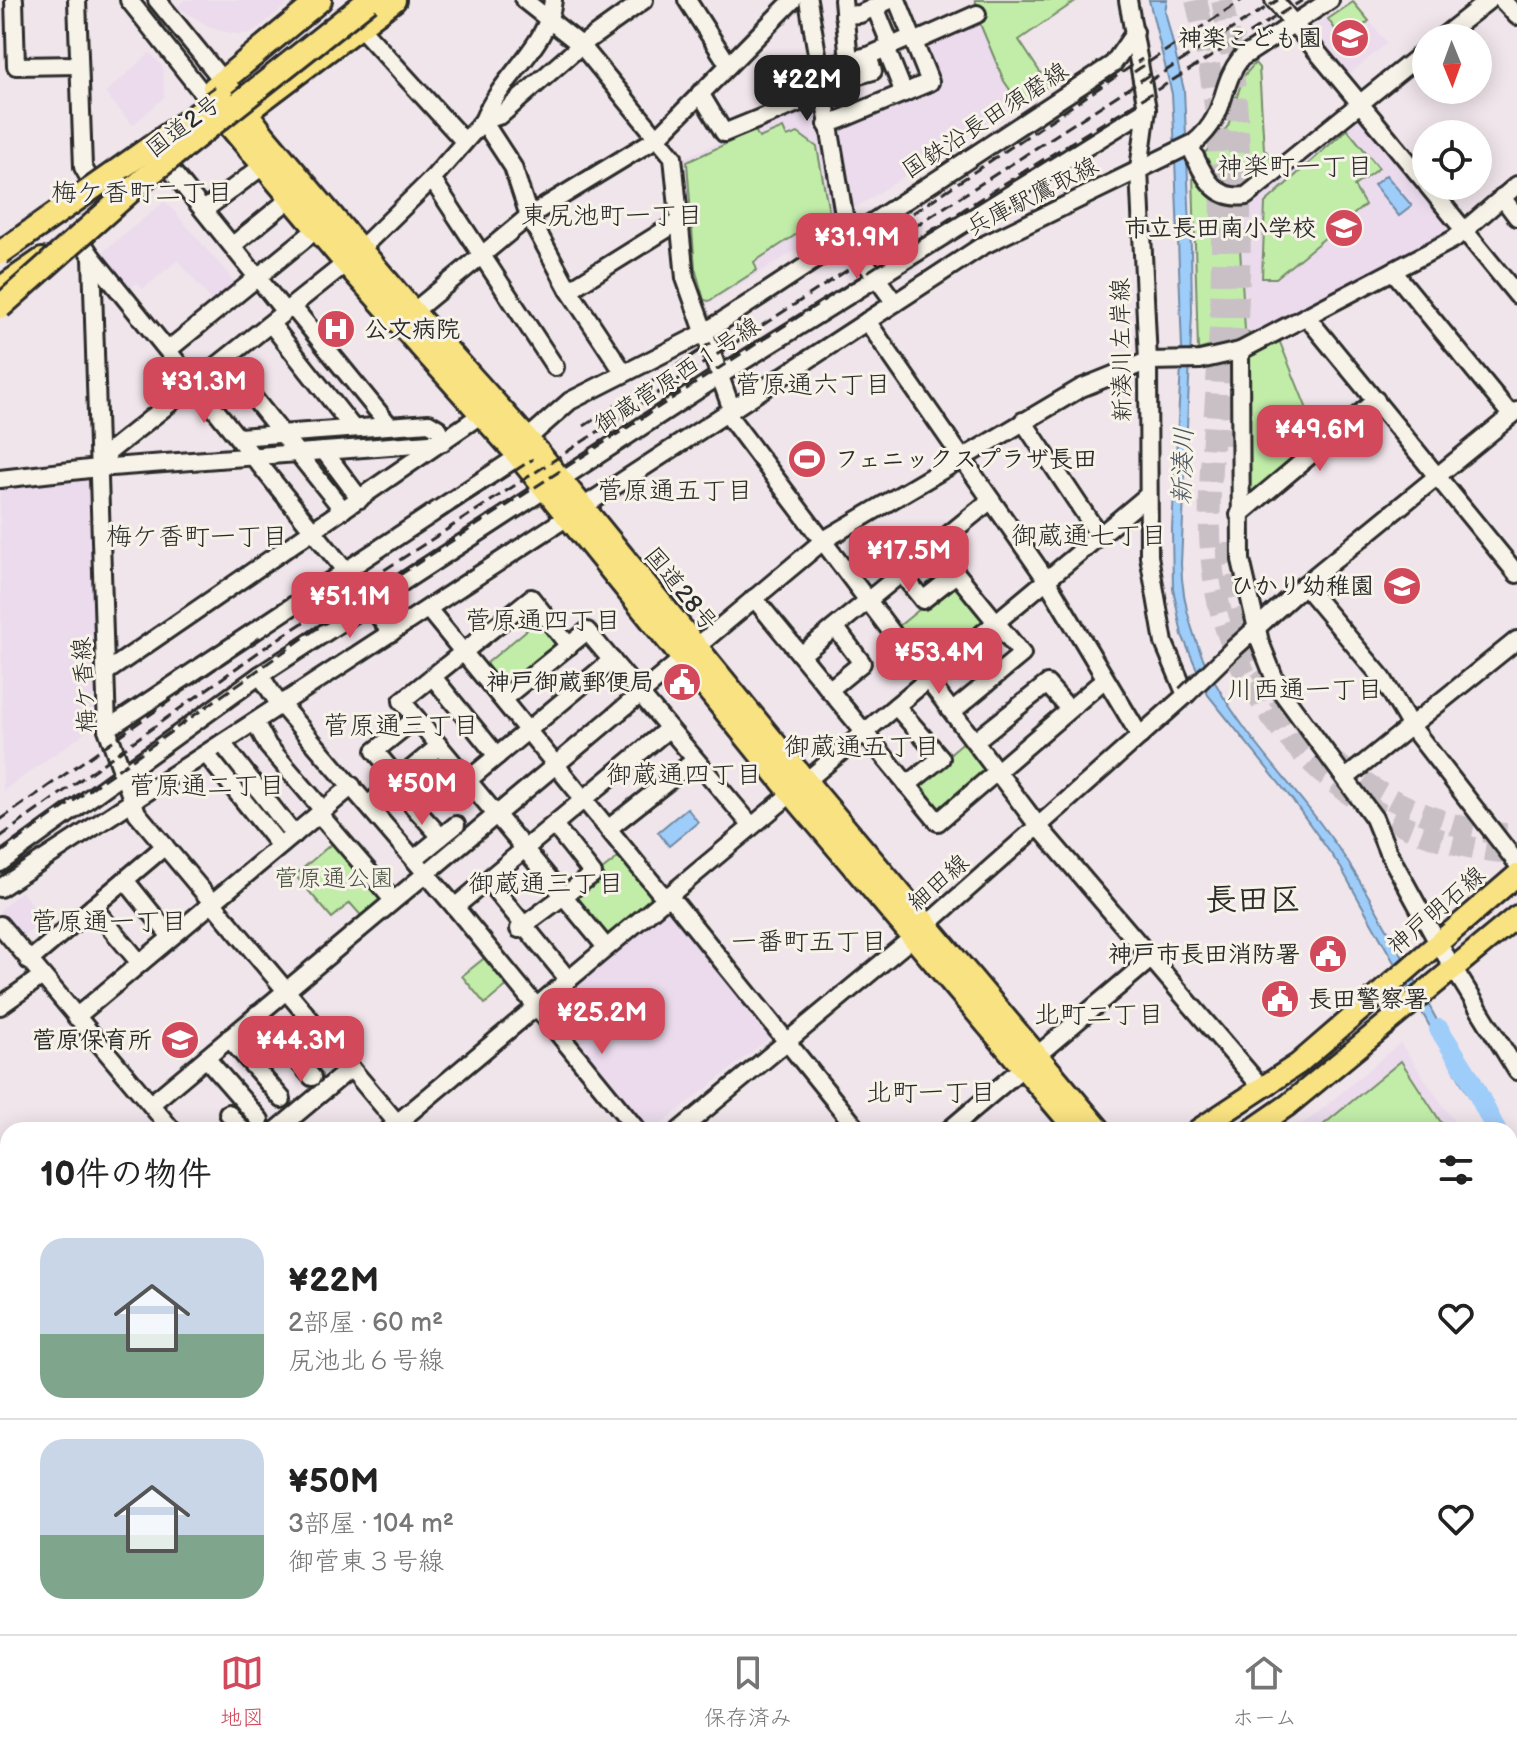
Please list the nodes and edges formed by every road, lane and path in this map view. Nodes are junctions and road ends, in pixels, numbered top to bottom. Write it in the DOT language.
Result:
graph roads {
  1 [pos="14,0"];
  2 [pos="77,0"];
  3 [pos="129,0"];
  4 [pos="157,0"];
  5 [pos="320,0"];
  6 [pos="348,0"];
  7 [pos="369,0"];
  8 [pos="394,0"];
  9 [pos="524,0"];
  10 [pos="553,0"];
  11 [pos="644,0"];
  12 [pos="687,0"];
  13 [pos="793,0"];
  14 [pos="808,0"];
  15 [pos="897,0"];
  16 [pos="1274,0"];
  17 [pos="1330,0"];
  18 [pos="1489,0"];
  19 [pos="1502,0"];
  20 [pos="1132,1"];
  21 [pos="882,4"];
  22 [pos="844,7"];
  23 [pos="977,14"];
  24 [pos="1517,16"];
  25 [pos="551,20"];
  26 [pos="1294,23"];
  27 [pos="1459,24"];
  28 [pos="360,27"];
  29 [pos="1135,32"];
  30 [pos="913,40"];
  31 [pos="581,45"];
  32 [pos="888,47"];
  33 [pos="868,56"];
  34 [pos="849,60"];
  35 [pos="1412,61"];
  36 [pos="728,64"];
  37 [pos="79,65"];
  38 [pos="818,67"];
  39 [pos="223,81"];
  40 [pos="822,90"];
  41 [pos="700,93"];
  42 [pos="904,93"];
  43 [pos="205,96"];
  44 [pos="1359,103"];
  45 [pos="1147,109"];
  46 [pos="247,111"];
  47 [pos="483,121"];
  48 [pos="229,125"];
  49 [pos="827,125"];
  50 [pos="657,138"];
  51 [pos="464,141"];
  52 [pos="1188,147"];
  53 [pos="264,165"];
  54 [pos="1412,167"];
  55 [pos="170,169"];
  56 [pos="1139,169"];
  57 [pos="432,179"];
  58 [pos="93,185"];
  59 [pos="1517,185"];
  60 [pos="292,197"];
  61 [pos="1502,197"];
  62 [pos="1440,200"];
  63 [pos="204,210"];
  64 [pos="529,216"];
  65 [pos="1517,217"];
  66 [pos="678,222"];
  67 [pos="318,228"];
  68 [pos="1464,229"];
  69 [pos="78,236"];
  70 [pos="848,239"];
  71 [pos="233,245"];
  72 [pos="0,253"];
  73 [pos="483,254"];
  74 [pos="352,255"];
  75 [pos="92,257"];
  76 [pos="1393,271"];
  77 [pos="878,275"];
  78 [pos="258,276"];
  79 [pos="3,279"];
  80 [pos="569,290"];
  81 [pos="1517,295"];
  82 [pos="895,303"];
  83 [pos="0,307"];
  84 [pos="289,309"];
  85 [pos="413,312"];
  86 [pos="1306,316"];
  87 [pos="867,321"];
  88 [pos="271,324"];
  89 [pos="704,333"];
  90 [pos="168,350"];
  91 [pos="1240,351"];
  92 [pos="224,361"];
  93 [pos="1148,361"];
  94 [pos="555,367"];
  95 [pos="624,373"];
  96 [pos="719,376"];
  97 [pos="196,384"];
  98 [pos="1376,400"];
  99 [pos="730,412"];
  100 [pos="1514,413"];
  101 [pos="482,414"];
  102 [pos="1023,421"];
  103 [pos="389,425"];
  104 [pos="353,428"];
  105 [pos="284,434"];
  106 [pos="239,437"];
  107 [pos="443,442"];
  108 [pos="523,448"];
  109 [pos="324,451"];
  110 [pos="298,453"];
  111 [pos="961,456"];
  112 [pos="253,457"];
  113 [pos="98,468"];
  114 [pos="1438,476"];
  115 [pos="1,479"];
  116 [pos="552,484"];
  117 [pos="1147,496"];
  118 [pos="360,499"];
  119 [pos="991,500"];
  120 [pos="343,510"];
  121 [pos="575,513"];
  122 [pos="1239,515"];
  123 [pos="313,531"];
  124 [pos="1099,535"];
  125 [pos="824,540"];
  126 [pos="935,547"];
  127 [pos="344,569"];
  128 [pos="902,574"];
  129 [pos="956,574"];
  130 [pos="1517,574"];
  131 [pos="1046,579"];
  132 [pos="1304,585"];
  133 [pos="754,598"];
  134 [pos="870,601"];
  135 [pos="369,603"];
  136 [pos="428,609"];
  137 [pos="994,623"];
  138 [pos="1255,627"];
  139 [pos="836,628"];
  140 [pos="391,633"];
  141 [pos="1517,640"];
  142 [pos="569,646"];
  143 [pos="464,651"];
  144 [pos="688,653"];
  145 [pos="801,655"];
  146 [pos="612,660"];
  147 [pos="105,673"];
  148 [pos="260,675"];
  149 [pos="433,677"];
  150 [pos="929,679"];
  151 [pos="1105,679"];
  152 [pos="829,690"];
  153 [pos="639,693"];
  154 [pos="1186,695"];
  155 [pos="503,699"];
  156 [pos="283,704"];
  157 [pos="896,706"];
  158 [pos="1069,709"];
  159 [pos="953,711"];
  160 [pos="416,718"];
  161 [pos="255,722"];
  162 [pos="1410,725"];
  163 [pos="107,729"];
  164 [pos="668,729"];
  165 [pos="528,730"];
  166 [pos="864,733"];
  167 [pos="1140,736"];
  168 [pos="975,741"];
  169 [pos="222,743"];
  170 [pos="439,746"];
  171 [pos="206,754"];
  172 [pos="497,756"];
  173 [pos="695,760"];
  174 [pos="556,765"];
  175 [pos="998,771"];
  176 [pos="122,774"];
  177 [pos="1346,778"];
  178 [pos="399,780"];
  179 [pos="467,781"];
  180 [pos="907,785"];
  181 [pos="352,786"];
  182 [pos="798,787"];
  183 [pos="585,799"];
  184 [pos="133,802"];
  185 [pos="368,805"];
  186 [pos="413,806"];
  187 [pos="321,812"];
  188 [pos="496,816"];
  189 [pos="54,824"];
  190 [pos="456,825"];
  191 [pos="554,825"];
  192 [pos="751,825"];
  193 [pos="1039,827"];
  194 [pos="609,828"];
  195 [pos="294,835"];
  196 [pos="441,837"];
  197 [pos="69,844"];
  198 [pos="165,846"];
  199 [pos="280,846"];
  200 [pos="524,849"];
  201 [pos="414,859"];
  202 [pos="0,863"];
  203 [pos="1517,863"];
  204 [pos="426,873"];
  205 [pos="1517,875"];
  206 [pos="125,880"];
  207 [pos="487,880"];
  208 [pos="0,888"];
  209 [pos="667,896"];
  210 [pos="563,897"];
  211 [pos="393,900"];
  212 [pos="213,902"];
  213 [pos="93,907"];
  214 [pos="455,907"];
  215 [pos="1517,916"];
  216 [pos="0,925"];
  217 [pos="523,927"];
  218 [pos="919,931"];
  219 [pos="171,937"];
  220 [pos="605,946"];
  221 [pos="1433,947"];
  222 [pos="1153,957"];
  223 [pos="29,961"];
  224 [pos="140,963"];
  225 [pos="1448,972"];
  226 [pos="42,976"];
  227 [pos="568,979"];
  228 [pos="286,990"];
  229 [pos="0,1006"];
  230 [pos="537,1006"];
  231 [pos="257,1014"];
  232 [pos="76,1017"];
  233 [pos="229,1038"];
  234 [pos="329,1042"];
  235 [pos="788,1043"];
  236 [pos="206,1058"];
  237 [pos="1030,1063"];
  238 [pos="351,1068"];
  239 [pos="1517,1071"];
  240 [pos="1262,1088"];
  241 [pos="282,1099"];
  242 [pos="151,1104"];
  243 [pos="260,1120"];
  244 [pos="166,1122"];
  245 [pos="287,1122"];
  246 [pos="392,1122"];
  247 [pos="403,1122"];
  248 [pos="631,1122"];
  249 [pos="690,1122"];
  250 [pos="852,1122"];
  251 [pos="959,1122"];
  252 [pos="1071,1122"];
  253 [pos="1091,1122"];
  254 [pos="1210,1122"];
  255 [pos="1264,1122"];
  1 -- 37 [label="street"];
  2 -- 37 [label="street"];
  3 -- 43 [label="street"];
  4 -- 39 [label="street"];
  5 -- 39 [label="highway, 国道2号"];
  6 -- 72 [label="highway, bridge"];
  7 -- 83 [label="highway, bridge"];
  8 -- 28 [label="highway, 国道2号"];
  9 -- 25 [label="street"];
  10 -- 25 [label="street"];
  11 -- 31 [label="street"];
  12 -- 36 [label="street"];
  13 -- 36 [label="street"];
  14 -- 38 [label="street"];
  15 -- 30 [label="street"];
  16 -- 26 [label="street"];
  17 -- 26 [label="street"];
  18 -- 27 [label="street"];
  19 -- 24 [label="street"];
  20 -- 29 [label="street, 新湊川左岸線"];
  21 -- 22 [label="street"];
  21 -- 32 [label="street"];
  22 -- 34 [label="street"];
  23 -- 30 [label="street"];
  25 -- 31 [label="street"];
  25 -- 47 [label="street"];
  26 -- 44 [label="street"];
  26 -- 52 [label="street"];
  28 -- 46 [label="highway, 国道2号"];
  28 -- 51 [label="street"];
  29 -- 45 [label="street, 新湊川左岸線"];
  29 -- 70 [label="street, 国鉄沿長田須磨線"];
  30 -- 32 [label="street"];
  30 -- 42 [label="street"];
  31 -- 47 [label="street"];
  31 -- 50 [label="street"];
  32 -- 33 [label="street"];
  32 -- 42 [label="street"];
  33 -- 34 [label="street"];
  33 -- 40 [label="street"];
  34 -- 38 [label="street"];
  35 -- 44 [label="street"];
  36 -- 41 [label="street"];
  37 -- 58 [label="street"];
  38 -- 40 [label="street"];
  39 -- 43 [label="highway, 国道2号"];
  39 -- 46 [label="highway, 国道28号"];
  40 -- 41 [label="street"];
  40 -- 49 [label="street"];
  41 -- 50 [label="street"];
  42 -- 49 [label="street"];
  43 -- 48 [label="highway, 国道28号"];
  43 -- 58 [label="highway, 国道2号"];
  44 -- 52 [label="street"];
  44 -- 54 [label="street"];
  45 -- 56 [label="street, 新湊川左岸線"];
  45 -- 77 [label="street, 御蔵菅原西１号線"];
  46 -- 48 [label="highway, 国道2号"];
  46 -- 74 [label="highway, 国道28号"];
  47 -- 51 [label="street"];
  47 -- 64 [label="street"];
  48 -- 53 [label="highway, 国道28号"];
  48 -- 55 [label="highway, 国道2号"];
  49 -- 70 [label="street"];
  50 -- 64 [label="street"];
  50 -- 66 [label="street"];
  51 -- 57 [label="street"];
  52 -- 56 [label="street, 兵庫駅鷹取線"];
  53 -- 60 [label="highway, 国道28号"];
  53 -- 63 [label="street"];
  55 -- 63 [label="street"];
  55 -- 69 [label="highway, 国道2号"];
  56 -- 82 [label="street, 兵庫駅鷹取線"];
  56 -- 93 [label="street, 新湊川左岸線"];
  57 -- 73 [label="street"];
  57 -- 74 [label="street"];
  58 -- 79 [label="highway, 国道2号"];
  59 -- 61 [label="street"];
  60 -- 67 [label="highway, 国道28号"];
  60 -- 71 [label="street"];
  61 -- 65 [label="street"];
  61 -- 68 [label="street"];
  62 -- 68 [label="street"];
  63 -- 71 [label="street"];
  64 -- 73 [label="street"];
  64 -- 80 [label="street"];
  66 -- 80 [label="street"];
  66 -- 89 [label="street"];
  67 -- 74 [label="highway, 国道28号"];
  67 -- 78 [label="street"];
  68 -- 76 [label="street"];
  68 -- 81 [label="street"];
  69 -- 75 [label="street"];
  69 -- 79 [label="highway, 国道2号"];
  70 -- 77 [label="street"];
  70 -- 89 [label="street, 国鉄沿長田須磨線"];
  71 -- 78 [label="street"];
  73 -- 85 [label="street"];
  73 -- 94 [label="street"];
  74 -- 84 [label="street"];
  74 -- 85 [label="highway, 国道28号"];
  74 -- 101 [label="highway, 国道28号"];
  75 -- 90 [label="street"];
  75 -- 113 [label="street, 梅ケ香線"];
  76 -- 86 [label="street"];
  76 -- 100 [label="street"];
  77 -- 82 [label="street"];
  77 -- 96 [label="street, 御蔵菅原西１号線"];
  78 -- 84 [label="street"];
  78 -- 90 [label="street"];
  80 -- 95 [label="street"];
  82 -- 87 [label="street, 兵庫駅鷹取線"];
  84 -- 88 [label="street"];
  84 -- 103 [label="street"];
  85 -- 108 [label="highway, 国道28号"];
  86 -- 91 [label="street"];
  86 -- 98 [label="street"];
  87 -- 99 [label="street, 兵庫駅鷹取線"];
  87 -- 111 [label="street"];
  88 -- 92 [label="street"];
  88 -- 104 [label="street"];
  89 -- 95 [label="street, 国鉄沿長田須磨線"];
  89 -- 96 [label="street"];
  90 -- 97 [label="street"];
  91 -- 93 [label="street"];
  91 -- 122 [label="street"];
  92 -- 97 [label="street"];
  92 -- 105 [label="street"];
  93 -- 102 [label="street"];
  93 -- 117 [label="street, 新湊川左岸線"];
  95 -- 108 [label="street, 国鉄沿長田須磨線"];
  96 -- 99 [label="street"];
  96 -- 116 [label="street, 御蔵菅原西１号線"];
  97 -- 106 [label="street"];
  97 -- 113 [label="street"];
  98 -- 114 [label="street"];
  98 -- 122 [label="street"];
  99 -- 121 [label="street, 兵庫駅鷹取線"];
  99 -- 125 [label="street"];
  100 -- 114 [label="street"];
  101 -- 107 [label="street"];
  101 -- 108 [label="highway, 国道28号"];
  102 -- 111 [label="street"];
  102 -- 124 [label="street"];
  103 -- 104 [label="street"];
  103 -- 107 [label="street"];
  104 -- 105 [label="street"];
  105 -- 106 [label="street"];
  105 -- 110 [label="street"];
  106 -- 112 [label="street"];
  107 -- 109 [label="street"];
  107 -- 118 [label="street"];
  108 -- 116 [label="highway, 国道28号"];
  108 -- 127 [label="street, 国鉄沿長田須磨線"];
  109 -- 110 [label="street"];
  109 -- 118 [label="street"];
  110 -- 112 [label="street"];
  110 -- 120 [label="street"];
  111 -- 119 [label="street"];
  111 -- 125 [label="street"];
  112 -- 113 [label="street"];
  112 -- 123 [label="street"];
  113 -- 115 [label="street"];
  113 -- 147 [label="street, 梅ケ香線"];
  114 -- 130 [label="street"];
  114 -- 132 [label="street"];
  116 -- 121 [label="highway, 国道28号"];
  116 -- 135 [label="street, 御蔵菅原西１号線"];
  117 -- 124 [label="street"];
  117 -- 154 [label="street, 新湊川左岸線"];
  118 -- 120 [label="street"];
  119 -- 126 [label="street"];
  119 -- 131 [label="street"];
  120 -- 123 [label="street"];
  121 -- 136 [label="street, 兵庫駅鷹取線"];
  121 -- 144 [label="highway, 国道28号"];
  122 -- 138 [label="street"];
  123 -- 127 [label="street"];
  123 -- 147 [label="street"];
  124 -- 131 [label="street"];
  125 -- 133 [label="street"];
  125 -- 134 [label="street"];
  126 -- 128 [label="street"];
  126 -- 129 [label="street"];
  127 -- 163 [label="street, 国鉄沿長田須磨線"];
  128 -- 129 [label="street"];
  128 -- 134 [label="street"];
  129 -- 137 [label="street"];
  131 -- 137 [label="street"];
  131 -- 151 [label="street"];
  132 -- 138 [label="street"];
  132 -- 162 [label="street"];
  133 -- 144 [label="street"];
  133 -- 145 [label="street"];
  134 -- 139 [label="street"];
  134 -- 150 [label="street"];
  135 -- 140 [label="street"];
  135 -- 148 [label="street, 御蔵菅原西１号線"];
  136 -- 140 [label="street, 兵庫駅鷹取線"];
  136 -- 143 [label="street"];
  137 -- 150 [label="street"];
  137 -- 159 [label="street"];
  138 -- 154 [label="street, 細田線, bridge"];
  138 -- 177 [label="street"];
  139 -- 145 [label="street"];
  139 -- 152 [label="street"];
  140 -- 156 [label="street, 兵庫駅鷹取線"];
  141 -- 162 [label="street"];
  142 -- 143 [label="street"];
  142 -- 146 [label="street"];
  142 -- 155 [label="street"];
  143 -- 149 [label="street"];
  143 -- 155 [label="street"];
  144 -- 153 [label="street"];
  144 -- 182 [label="highway, 国道28号"];
  145 -- 152 [label="street"];
  146 -- 153 [label="street"];
  146 -- 165 [label="street"];
  147 -- 163 [label="street, 梅ケ香線"];
  148 -- 156 [label="street"];
  148 -- 176 [label="street, 御蔵菅原西１号線"];
  149 -- 160 [label="street"];
  149 -- 172 [label="street"];
  150 -- 157 [label="street"];
  150 -- 159 [label="street"];
  151 -- 158 [label="street"];
  151 -- 167 [label="street"];
  152 -- 166 [label="street"];
  153 -- 164 [label="street"];
  153 -- 174 [label="street"];
  154 -- 167 [label="street, 細田線"];
  155 -- 165 [label="street"];
  156 -- 161 [label="street, 兵庫駅鷹取線"];
  156 -- 181 [label="street"];
  157 -- 166 [label="street"];
  157 -- 180 [label="street"];
  158 -- 168 [label="street"];
  158 -- 175 [label="street"];
  159 -- 168 [label="street"];
  160 -- 170 [label="street"];
  160 -- 178 [label="street"];
  161 -- 169 [label="street, 兵庫駅鷹取線"];
  161 -- 187 [label="street"];
  162 -- 177 [label="street"];
  162 -- 203 [label="street"];
  163 -- 176 [label="street, 梅ケ香線"];
  164 -- 173 [label="street"];
  164 -- 183 [label="street"];
  165 -- 172 [label="street"];
  165 -- 174 [label="street"];
  166 -- 180 [label="street"];
  166 -- 182 [label="street"];
  167 -- 193 [label="street, 細田線"];
  168 -- 175 [label="street"];
  169 -- 171 [label="street, 兵庫駅鷹取線"];
  169 -- 195 [label="street"];
  170 -- 178 [label="street"];
  170 -- 179 [label="street"];
  171 -- 184 [label="street, 兵庫駅鷹取線"];
  171 -- 199 [label="street"];
  172 -- 179 [label="street"];
  173 -- 192 [label="street"];
  173 -- 194 [label="street"];
  174 -- 183 [label="street"];
  174 -- 188 [label="street"];
  175 -- 180 [label="street"];
  175 -- 193 [label="street"];
  176 -- 184 [label="street, 梅ケ香線"];
  176 -- 189 [label="street, 御蔵菅原西１号線"];
  177 -- 221 [label="street"];
  178 -- 185 [label="street"];
  179 -- 188 [label="street"];
  181 -- 185 [label="street"];
  181 -- 187 [label="street"];
  182 -- 192 [label="street"];
  182 -- 218 [label="highway, 国道28号"];
  183 -- 191 [label="street"];
  183 -- 194 [label="street"];
  184 -- 197 [label="street, 兵庫駅鷹取線"];
  184 -- 198 [label="street, 梅ケ香線"];
  185 -- 201 [label="street"];
  186 -- 196 [label="street"];
  187 -- 195 [label="street"];
  187 -- 211 [label="street"];
  188 -- 200 [label="street"];
  188 -- 204 [label="street"];
  189 -- 197 [label="street"];
  189 -- 202 [label="street, 御蔵菅原西１号線"];
  190 -- 196 [label="street"];
  191 -- 200 [label="street"];
  191 -- 210 [label="street"];
  192 -- 209 [label="street"];
  193 -- 218 [label="street, 細田線"];
  193 -- 222 [label="street"];
  194 -- 209 [label="street"];
  195 -- 199 [label="street"];
  196 -- 201 [label="street"];
  197 -- 208 [label="street, 兵庫駅鷹取線"];
  198 -- 206 [label="street"];
  198 -- 212 [label="street, 梅ケ香線"];
  199 -- 212 [label="street"];
  200 -- 207 [label="street"];
  200 -- 210 [label="street"];
  201 -- 204 [label="street"];
  204 -- 211 [label="street"];
  204 -- 214 [label="street"];
  205 -- 221 [label="main road, 神戸明石線"];
  206 -- 213 [label="street"];
  206 -- 219 [label="street"];
  207 -- 214 [label="street"];
  207 -- 217 [label="street"];
  209 -- 220 [label="street"];
  209 -- 235 [label="street"];
  210 -- 217 [label="street"];
  210 -- 220 [label="street"];
  211 -- 228 [label="street"];
  212 -- 219 [label="street"];
  212 -- 228 [label="street, 梅ケ香線"];
  213 -- 223 [label="street"];
  213 -- 224 [label="street"];
  214 -- 230 [label="street"];
  215 -- 225 [label="main road"];
  216 -- 223 [label="street"];
  217 -- 227 [label="street"];
  218 -- 235 [label="street, 細田線"];
  218 -- 237 [label="highway, 国道28号"];
  219 -- 224 [label="street"];
  220 -- 227 [label="street"];
  221 -- 225 [label="street"];
  221 -- 240 [label="main road, 神戸明石線"];
  222 -- 237 [label="street"];
  222 -- 240 [label="street"];
  223 -- 226 [label="street"];
  224 -- 232 [label="street"];
  225 -- 239 [label="street"];
  225 -- 255 [label="main road"];
  226 -- 229 [label="street"];
  226 -- 232 [label="street"];
  227 -- 230 [label="street"];
  228 -- 231 [label="street"];
  228 -- 234 [label="street, 梅ケ香線"];
  230 -- 247 [label="street"];
  230 -- 248 [label="street"];
  231 -- 233 [label="street"];
  231 -- 234 [label="street"];
  232 -- 242 [label="street"];
  233 -- 236 [label="street"];
  233 -- 241 [label="street"];
  234 -- 238 [label="street, 梅ケ香線"];
  235 -- 249 [label="street, 細田線"];
  235 -- 250 [label="street"];
  236 -- 242 [label="street"];
  236 -- 243 [label="street"];
  237 -- 251 [label="street"];
  237 -- 252 [label="highway, 国道28号"];
  237 -- 253 [label="highway, 国道28号"];
  238 -- 245 [label="street"];
  238 -- 246 [label="street, 梅ケ香線"];
  240 -- 254 [label="main road, 神戸明石線"];
  242 -- 244 [label="street"];
}
